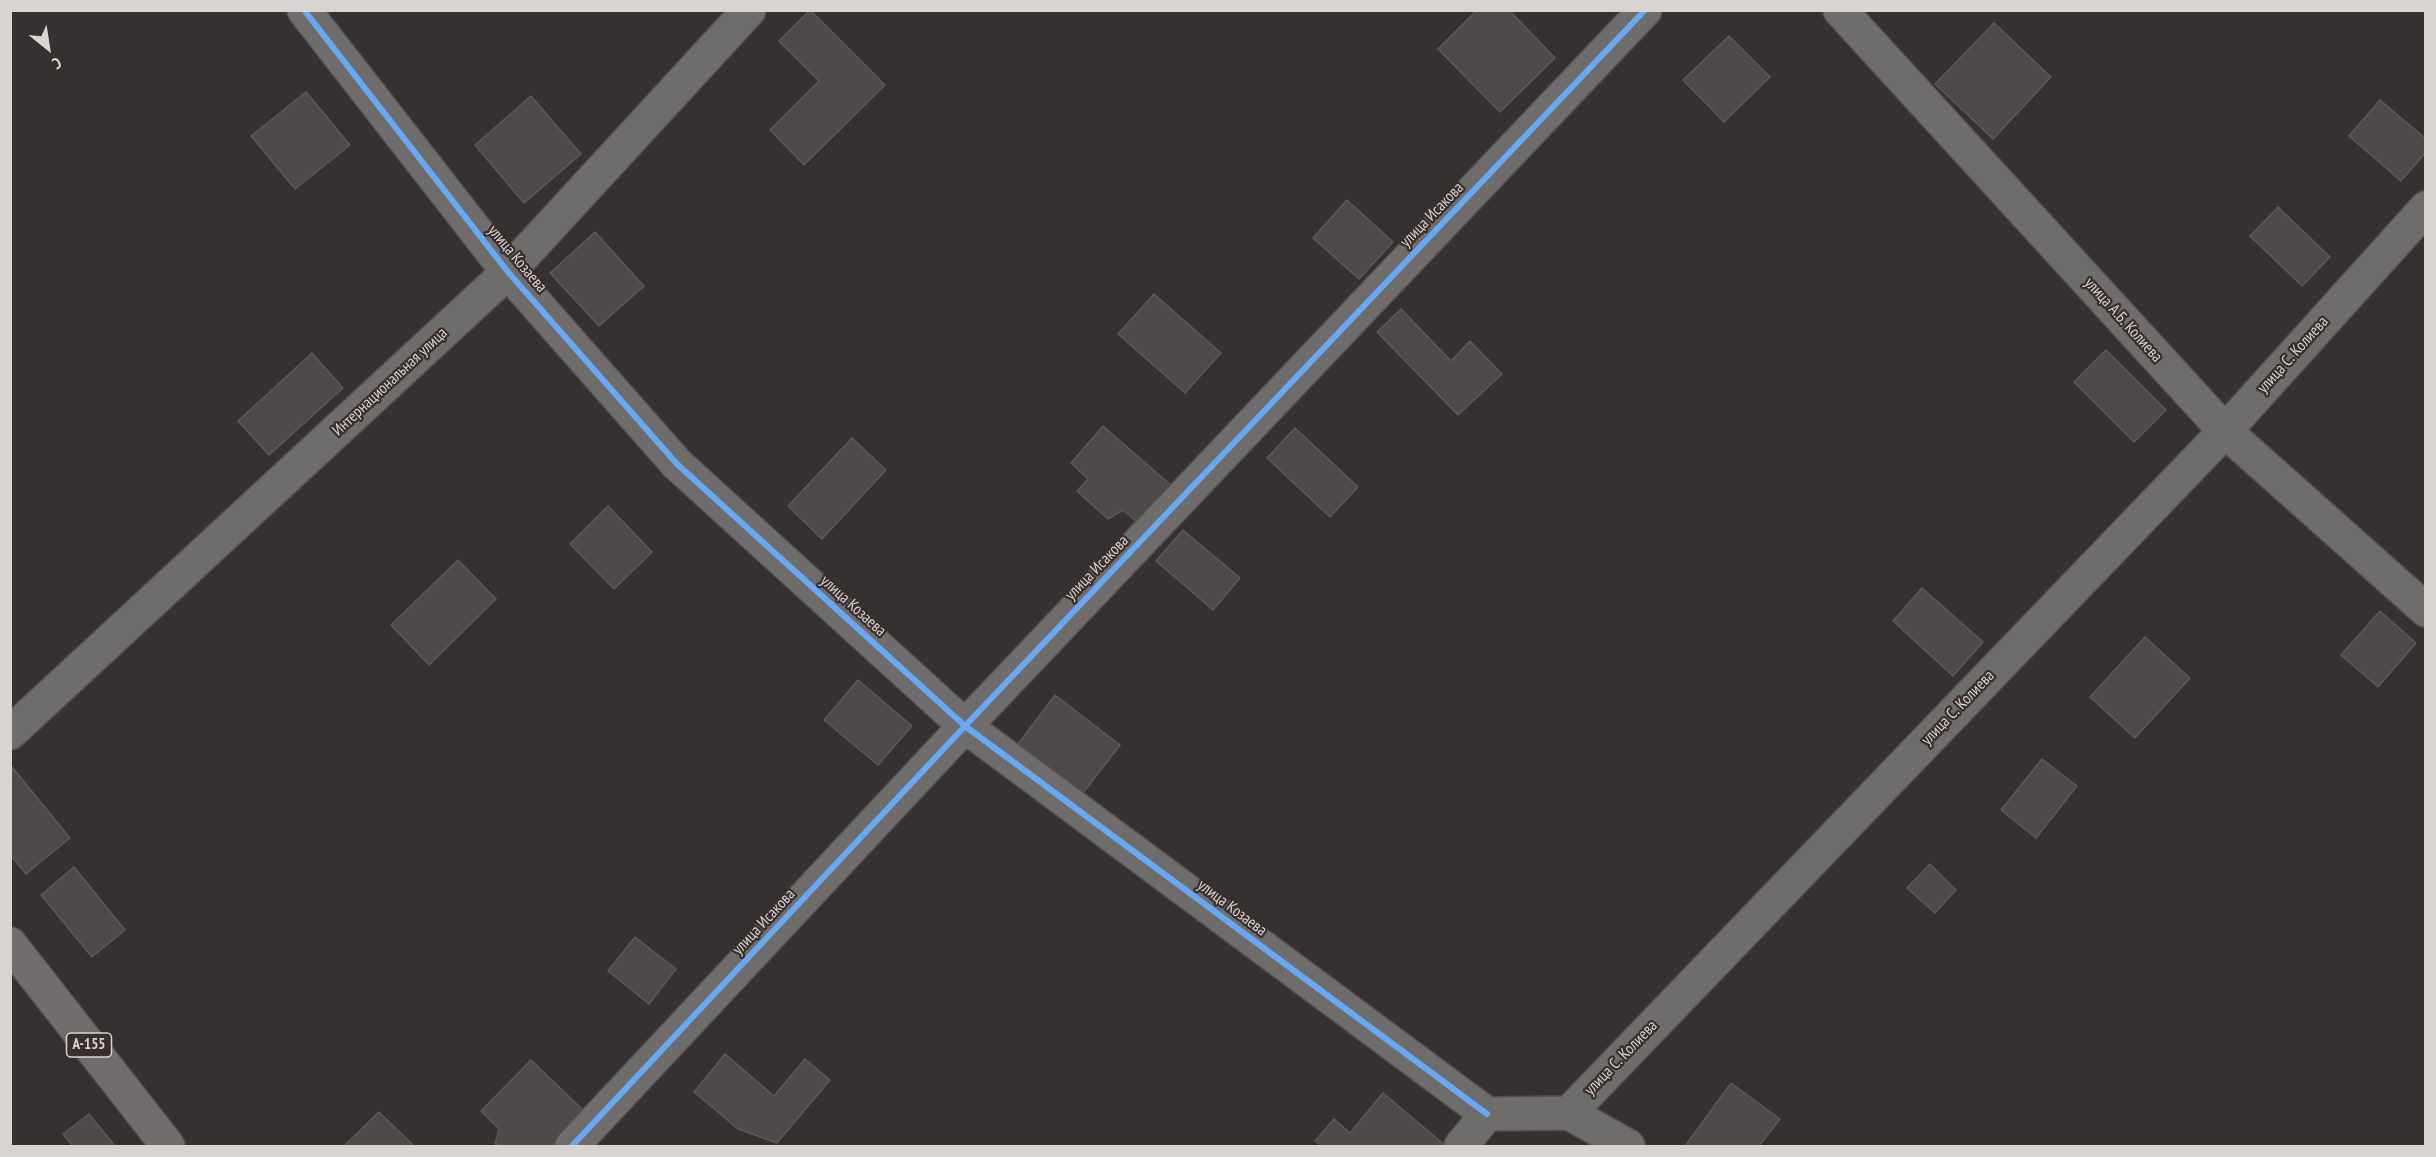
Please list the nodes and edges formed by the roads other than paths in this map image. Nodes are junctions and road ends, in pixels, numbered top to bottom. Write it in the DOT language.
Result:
graph roads {
  1 [pos="304,10"];
  2 [pos="749,10"];
  3 [pos="1645,10"];
  4 [pos="1840,10"];
  5 [pos="2426,208"];
  6 [pos="508,272"];
  7 [pos="2224,431"];
  8 [pos="2426,610"];
  9 [pos="965,726"];
  10 [pos="10,733"];
  11 [pos="10,944"];
  12 [pos="1569,1113"];
  13 [pos="1487,1114"];
  14 [pos="168,1146"];
  15 [pos="572,1146"];
  16 [pos="1461,1146"];
  17 [pos="1628,1146"];
  1 -- 6 [label="street, улица Козаева"];
  2 -- 6 [label="street, Интернациональная улица"];
  3 -- 9 [label="street, улица Исакова"];
  4 -- 7 [label="street, улица А.Б. Колиева"];
  5 -- 7 [label="street, улица С. Колиева"];
  6 -- 9 [label="street, улица Козаева"];
  6 -- 10 [label="street, Интернациональная улица"];
  7 -- 8 [label="street, улица А.Б. Колиева"];
  7 -- 12 [label="street, улица С. Колиева"];
  9 -- 13 [label="street, улица Козаева"];
  9 -- 15 [label="street, улица Исакова"];
  11 -- 14 [label="main road, А-155"];
  12 -- 13 [label="street"];
  12 -- 17 [label="street"];
  13 -- 16 [label="street"];
}
